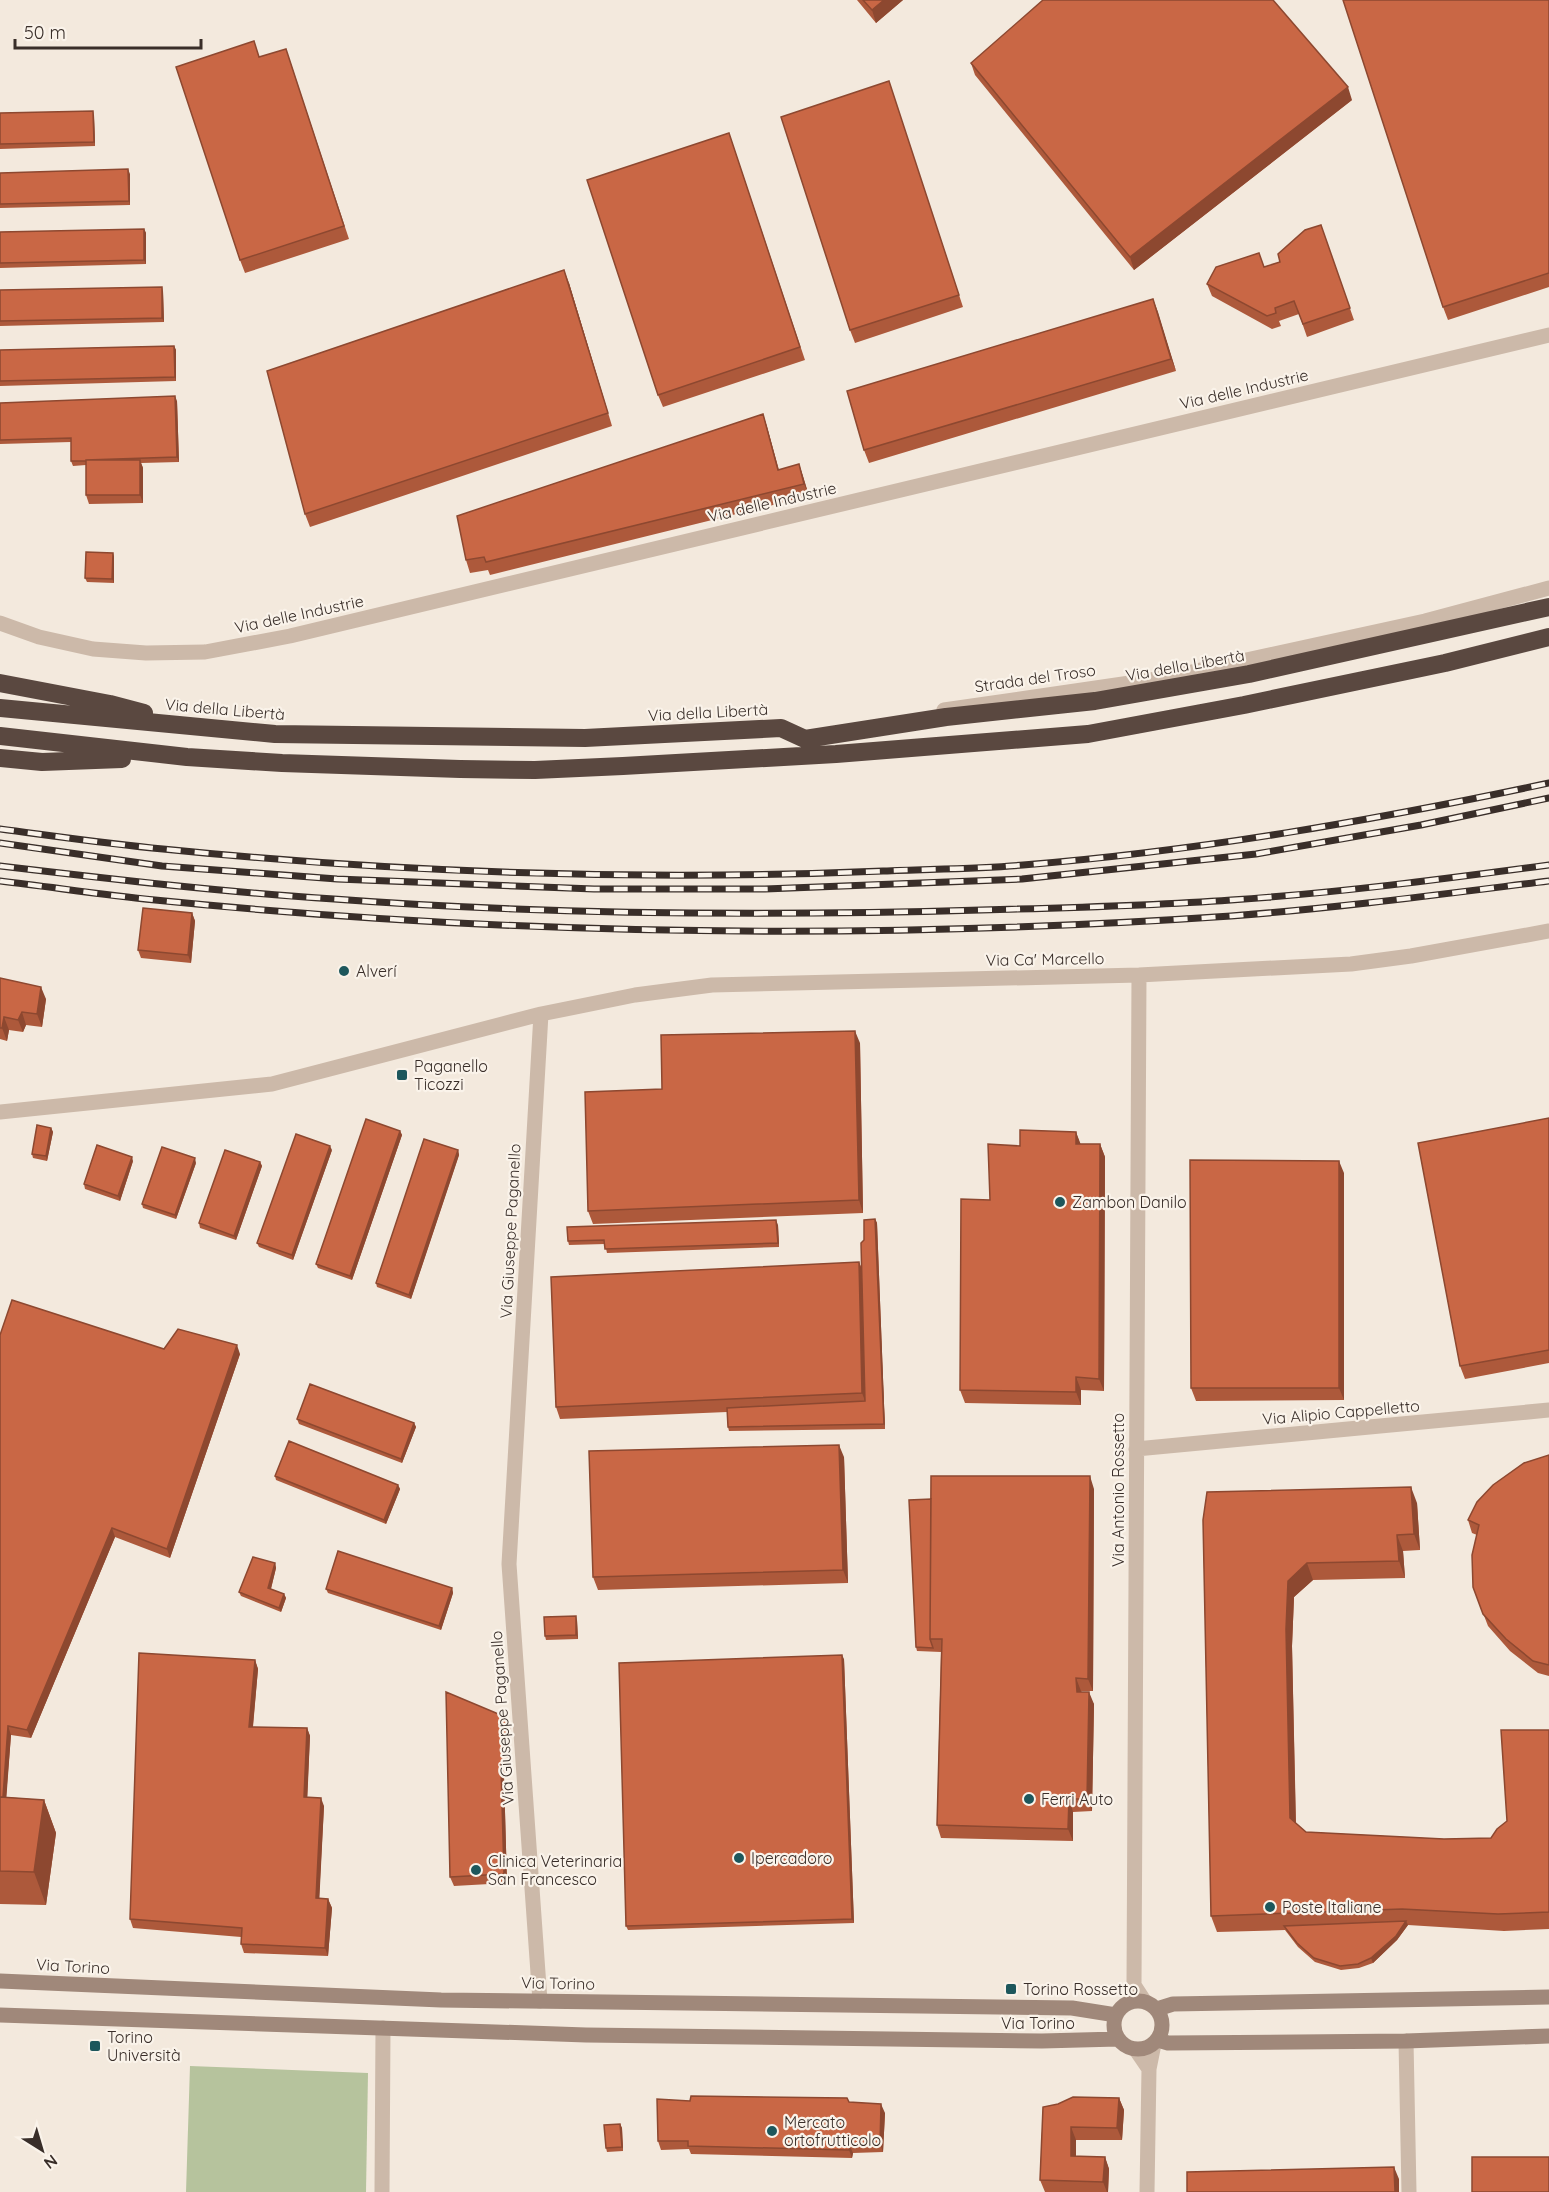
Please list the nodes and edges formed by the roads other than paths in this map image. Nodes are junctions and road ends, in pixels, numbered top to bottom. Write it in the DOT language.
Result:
graph roads {
  1 [pos="1549,335"];
  2 [pos="1549,588"];
  3 [pos="1549,607"];
  4 [pos="0,623"];
  5 [pos="1549,637"];
  6 [pos="0,683"];
  7 [pos="0,708"];
  8 [pos="198,727"];
  9 [pos="0,736"];
  10 [pos="805,739"];
  11 [pos="187,757"];
  12 [pos="0,758"];
  13 [pos="1549,931"];
  14 [pos="1139,975"];
  15 [pos="541,1014"];
  16 [pos="0,1113"];
  17 [pos="1549,1410"];
  18 [pos="1136,1449"];
  19 [pos="0,1981"];
  20 [pos="1549,1997"];
  21 [pos="540,2001"];
  22 [pos="1151,2006"];
  23 [pos="0,2015"];
  24 [pos="1116,2015"];
  25 [pos="383,2028"];
  26 [pos="1549,2036"];
  27 [pos="1118,2039"];
  28 [pos="1406,2041"];
  29 [pos="1156,2042"];
  30 [pos="1136,2050"];
  31 [pos="1149,2069"];
  32 [pos="382,2192"];
  33 [pos="1148,2192"];
  34 [pos="1409,2192"];
  1 -- 4 [label="street, Via delle Industrie"];
  2 -- 10 [label="street, Strada del Troso"];
  3 -- 10 [label="highway, Via della Libertà"];
  5 -- 11 [label="highway"];
  6 -- 8 [label="highway"];
  7 -- 8 [label="highway, Via della Libertà"];
  8 -- 10 [label="highway, Via della Libertà"];
  9 -- 11 [label="highway"];
  11 -- 12 [label="highway"];
  13 -- 14 [label="street, Via Ca' Marcello"];
  14 -- 15 [label="street, Via Ca' Marcello"];
  14 -- 18 [label="street, Via Antonio Rossetto"];
  15 -- 16 [label="street"];
  15 -- 21 [label="street, Via Giuseppe Paganello"];
  17 -- 18 [label="street, Via Alipio Cappelletto"];
  18 -- 22 [label="street, Via Antonio Rossetto"];
  19 -- 21 [label="street, Via Torino"];
  20 -- 22 [label="street"];
  21 -- 24 [label="street, Via Torino"];
  22 -- 24 [label="street"];
  22 -- 29 [label="street"];
  23 -- 25 [label="street, Via Torino"];
  24 -- 27 [label="street"];
  25 -- 27 [label="street, Via Torino"];
  25 -- 32 [label="street"];
  26 -- 28 [label="street"];
  27 -- 30 [label="street"];
  28 -- 29 [label="street"];
  28 -- 34 [label="street"];
  29 -- 30 [label="street"];
  29 -- 31 [label="street"];
  30 -- 31 [label="street"];
  31 -- 33 [label="street"];
}
